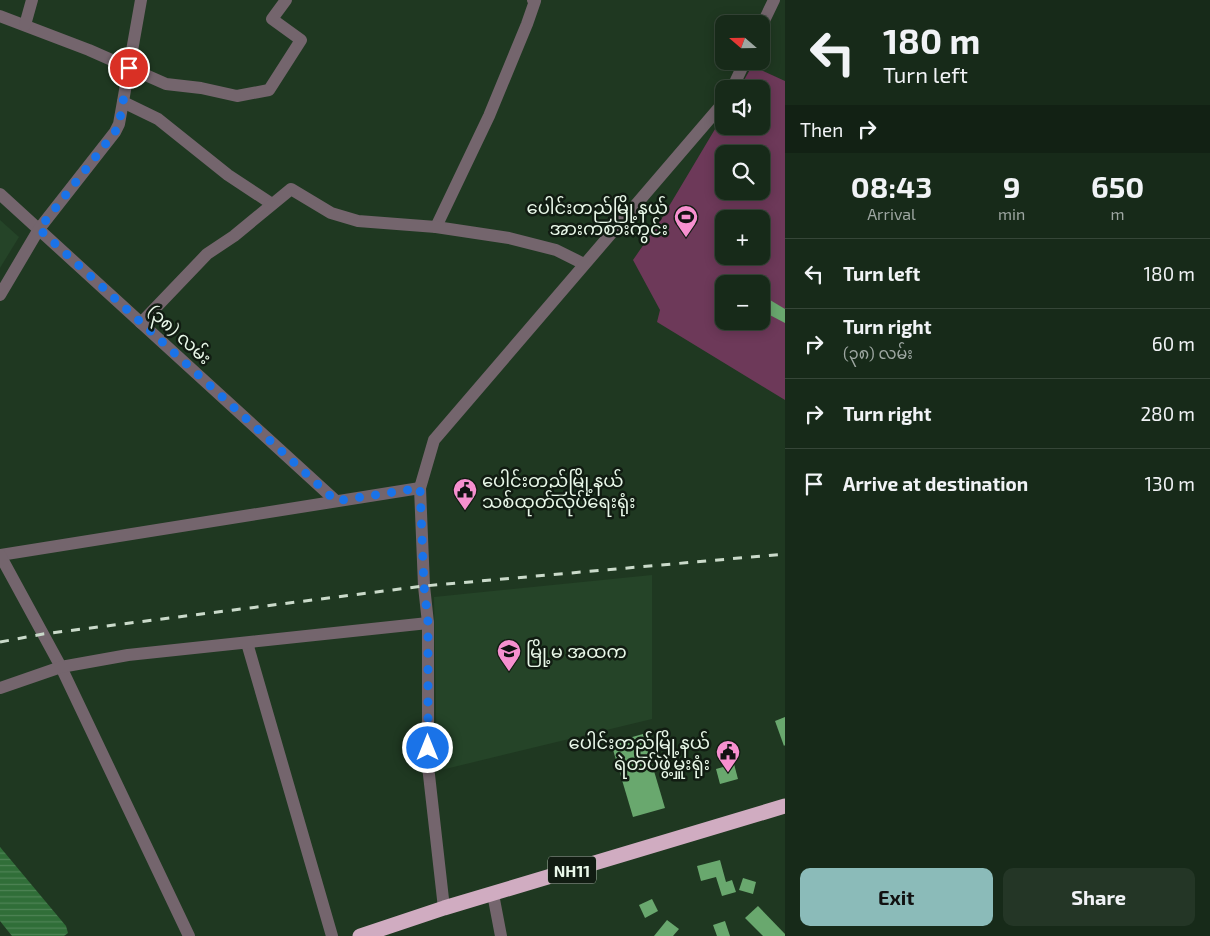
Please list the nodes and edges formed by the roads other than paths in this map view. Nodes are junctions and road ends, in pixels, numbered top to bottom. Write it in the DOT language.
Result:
graph roads {
  1 [pos="32,0"];
  2 [pos="141,0"];
  3 [pos="286,0"];
  4 [pos="533,0"];
  5 [pos="774,0"];
  6 [pos="767,15"];
  7 [pos="0,16"];
  8 [pos="25,24"];
  9 [pos="129,68"];
  10 [pos="123,102"];
  11 [pos="715,112"];
  12 [pos="0,194"];
  13 [pos="272,204"];
  14 [pos="436,227"];
  15 [pos="39,229"];
  16 [pos="584,264"];
  17 [pos="1,291"];
  18 [pos="141,323"];
  19 [pos="420,488"];
  20 [pos="336,501"];
  21 [pos="0,555"];
  22 [pos="428,622"];
  23 [pos="247,643"];
  24 [pos="61,667"];
  25 [pos="0,688"];
  26 [pos="785,806"];
  27 [pos="493,894"];
  28 [pos="444,908"];
  29 [pos="189,936"];
  30 [pos="332,936"];
  31 [pos="360,936"];
  32 [pos="501,936"];
  1 -- 8 [label="street"];
  2 -- 9 [label="street"];
  3 -- 9 [label="street"];
  4 -- 14 [label="street"];
  5 -- 6 [label="street"];
  7 -- 8 [label="street"];
  8 -- 9 [label="street"];
  9 -- 10 [label="street"];
  10 -- 13 [label="street"];
  10 -- 15 [label="street"];
  11 -- 16 [label="street"];
  12 -- 15 [label="street, (၃၈) လမ်း"];
  13 -- 14 [label="street"];
  13 -- 18 [label="street"];
  14 -- 16 [label="street"];
  15 -- 17 [label="street"];
  15 -- 18 [label="street, (၃၈) လမ်း"];
  16 -- 19 [label="street"];
  18 -- 20 [label="street, (၃၈) လမ်း"];
  19 -- 20 [label="street"];
  19 -- 22 [label="street"];
  20 -- 21 [label="street"];
  21 -- 24 [label="street"];
  22 -- 23 [label="street"];
  22 -- 28 [label="street"];
  23 -- 24 [label="street"];
  23 -- 30 [label="street"];
  24 -- 25 [label="street"];
  24 -- 29 [label="street"];
  26 -- 27 [label="highway, NH11"];
  27 -- 28 [label="highway, NH11"];
  27 -- 32 [label="street"];
  28 -- 31 [label="highway, NH11"];
}
